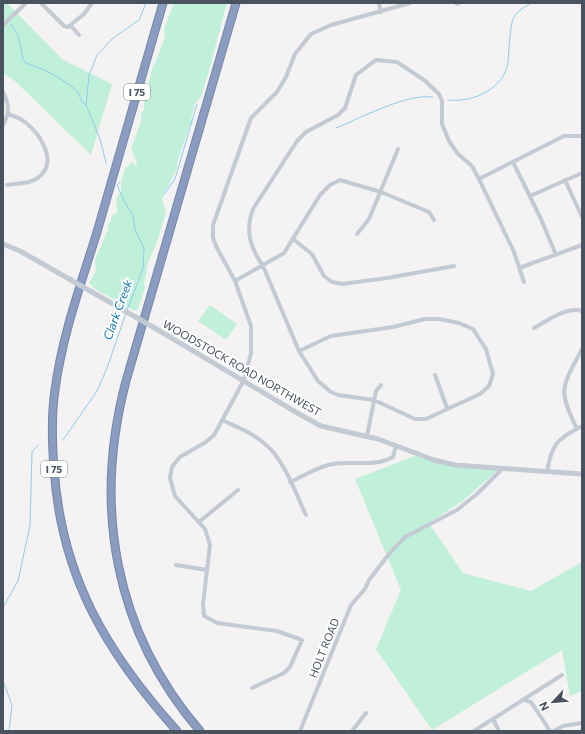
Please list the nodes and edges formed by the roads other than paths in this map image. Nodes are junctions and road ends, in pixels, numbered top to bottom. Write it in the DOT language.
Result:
graph roads {
  1 [pos="26,3"];
  2 [pos="41,3"];
  3 [pos="92,3"];
  4 [pos="163,3"];
  5 [pos="236,3"];
  6 [pos="379,3"];
  7 [pos="410,3"];
  8 [pos="381,12"];
  9 [pos="3,25"];
  10 [pos="71,26"];
  11 [pos="79,35"];
  12 [pos="3,92"];
  13 [pos="8,114"];
  14 [pos="3,125"];
  15 [pos="582,136"];
  16 [pos="398,149"];
  17 [pos="513,162"];
  18 [pos="582,173"];
  19 [pos="479,178"];
  20 [pos="565,180"];
  21 [pos="7,185"];
  22 [pos="381,192"];
  23 [pos="530,196"];
  24 [pos="582,217"];
  25 [pos="434,220"];
  26 [pos="357,234"];
  27 [pos="293,239"];
  28 [pos="3,244"];
  29 [pos="582,245"];
  30 [pos="556,255"];
  31 [pos="263,266"];
  32 [pos="454,266"];
  33 [pos="519,268"];
  34 [pos="235,281"];
  35 [pos="524,282"];
  36 [pos="582,311"];
  37 [pos="534,328"];
  38 [pos="582,349"];
  39 [pos="299,351"];
  40 [pos="435,375"];
  41 [pos="244,380"];
  42 [pos="381,385"];
  43 [pos="374,400"];
  44 [pos="447,408"];
  45 [pos="222,420"];
  46 [pos="582,426"];
  47 [pos="577,429"];
  48 [pos="367,436"];
  49 [pos="396,446"];
  50 [pos="503,468"];
  51 [pos="547,471"];
  52 [pos="582,474"];
  53 [pos="290,482"];
  54 [pos="238,490"];
  55 [pos="306,515"];
  56 [pos="199,522"];
  57 [pos="176,565"];
  58 [pos="207,570"];
  59 [pos="562,675"];
  60 [pos="252,688"];
  61 [pos="524,700"];
  62 [pos="366,713"];
  63 [pos="493,719"];
  64 [pos="582,723"];
  65 [pos="177,731"];
  66 [pos="200,731"];
  67 [pos="300,731"];
  68 [pos="352,731"];
  69 [pos="474,731"];
  70 [pos="499,731"];
  71 [pos="550,731"];
  72 [pos="554,731"];
  1 -- 9 [label="street"];
  2 -- 10 [label="street"];
  3 -- 10 [label="street"];
  4 -- 65 [label="highway, I 75"];
  5 -- 66 [label="highway"];
  6 -- 8 [label="street"];
  7 -- 8 [label="street"];
  8 -- 34 [label="street"];
  10 -- 11 [label="street"];
  12 -- 13 [label="street"];
  13 -- 14 [label="street"];
  13 -- 21 [label="street"];
  15 -- 17 [label="street"];
  16 -- 22 [label="street"];
  17 -- 19 [label="street"];
  17 -- 23 [label="street"];
  18 -- 20 [label="street"];
  19 -- 31 [label="street"];
  19 -- 33 [label="street"];
  20 -- 23 [label="street"];
  20 -- 24 [label="street"];
  22 -- 25 [label="street"];
  22 -- 26 [label="street"];
  22 -- 27 [label="street"];
  23 -- 30 [label="street"];
  27 -- 31 [label="street"];
  27 -- 32 [label="street"];
  28 -- 41 [label="street, WOODSTOCK ROAD NORTHWEST, bridge"];
  29 -- 30 [label="street"];
  30 -- 33 [label="street"];
  31 -- 34 [label="street"];
  31 -- 39 [label="street"];
  33 -- 35 [label="street"];
  34 -- 41 [label="street"];
  36 -- 37 [label="street"];
  38 -- 47 [label="street"];
  39 -- 43 [label="street"];
  39 -- 44 [label="street"];
  40 -- 44 [label="street"];
  41 -- 45 [label="street"];
  41 -- 48 [label="street, WOODSTOCK ROAD NORTHWEST"];
  42 -- 43 [label="street"];
  43 -- 44 [label="street"];
  43 -- 48 [label="street"];
  45 -- 53 [label="street"];
  45 -- 56 [label="street"];
  46 -- 47 [label="street"];
  47 -- 51 [label="street"];
  48 -- 49 [label="street, WOODSTOCK ROAD NORTHWEST"];
  49 -- 50 [label="street, WOODSTOCK ROAD NORTHWEST"];
  49 -- 53 [label="street"];
  50 -- 51 [label="street, WOODSTOCK ROAD NORTHWEST"];
  50 -- 67 [label="street, HOLT ROAD"];
  51 -- 52 [label="street, WOODSTOCK ROAD NORTHWEST"];
  53 -- 55 [label="street"];
  54 -- 56 [label="street"];
  56 -- 58 [label="street"];
  57 -- 58 [label="street"];
  58 -- 60 [label="street"];
  59 -- 61 [label="street"];
  61 -- 63 [label="street"];
  61 -- 71 [label="street"];
  62 -- 68 [label="street"];
  63 -- 69 [label="street"];
  63 -- 70 [label="street"];
  64 -- 72 [label="street"];
}
